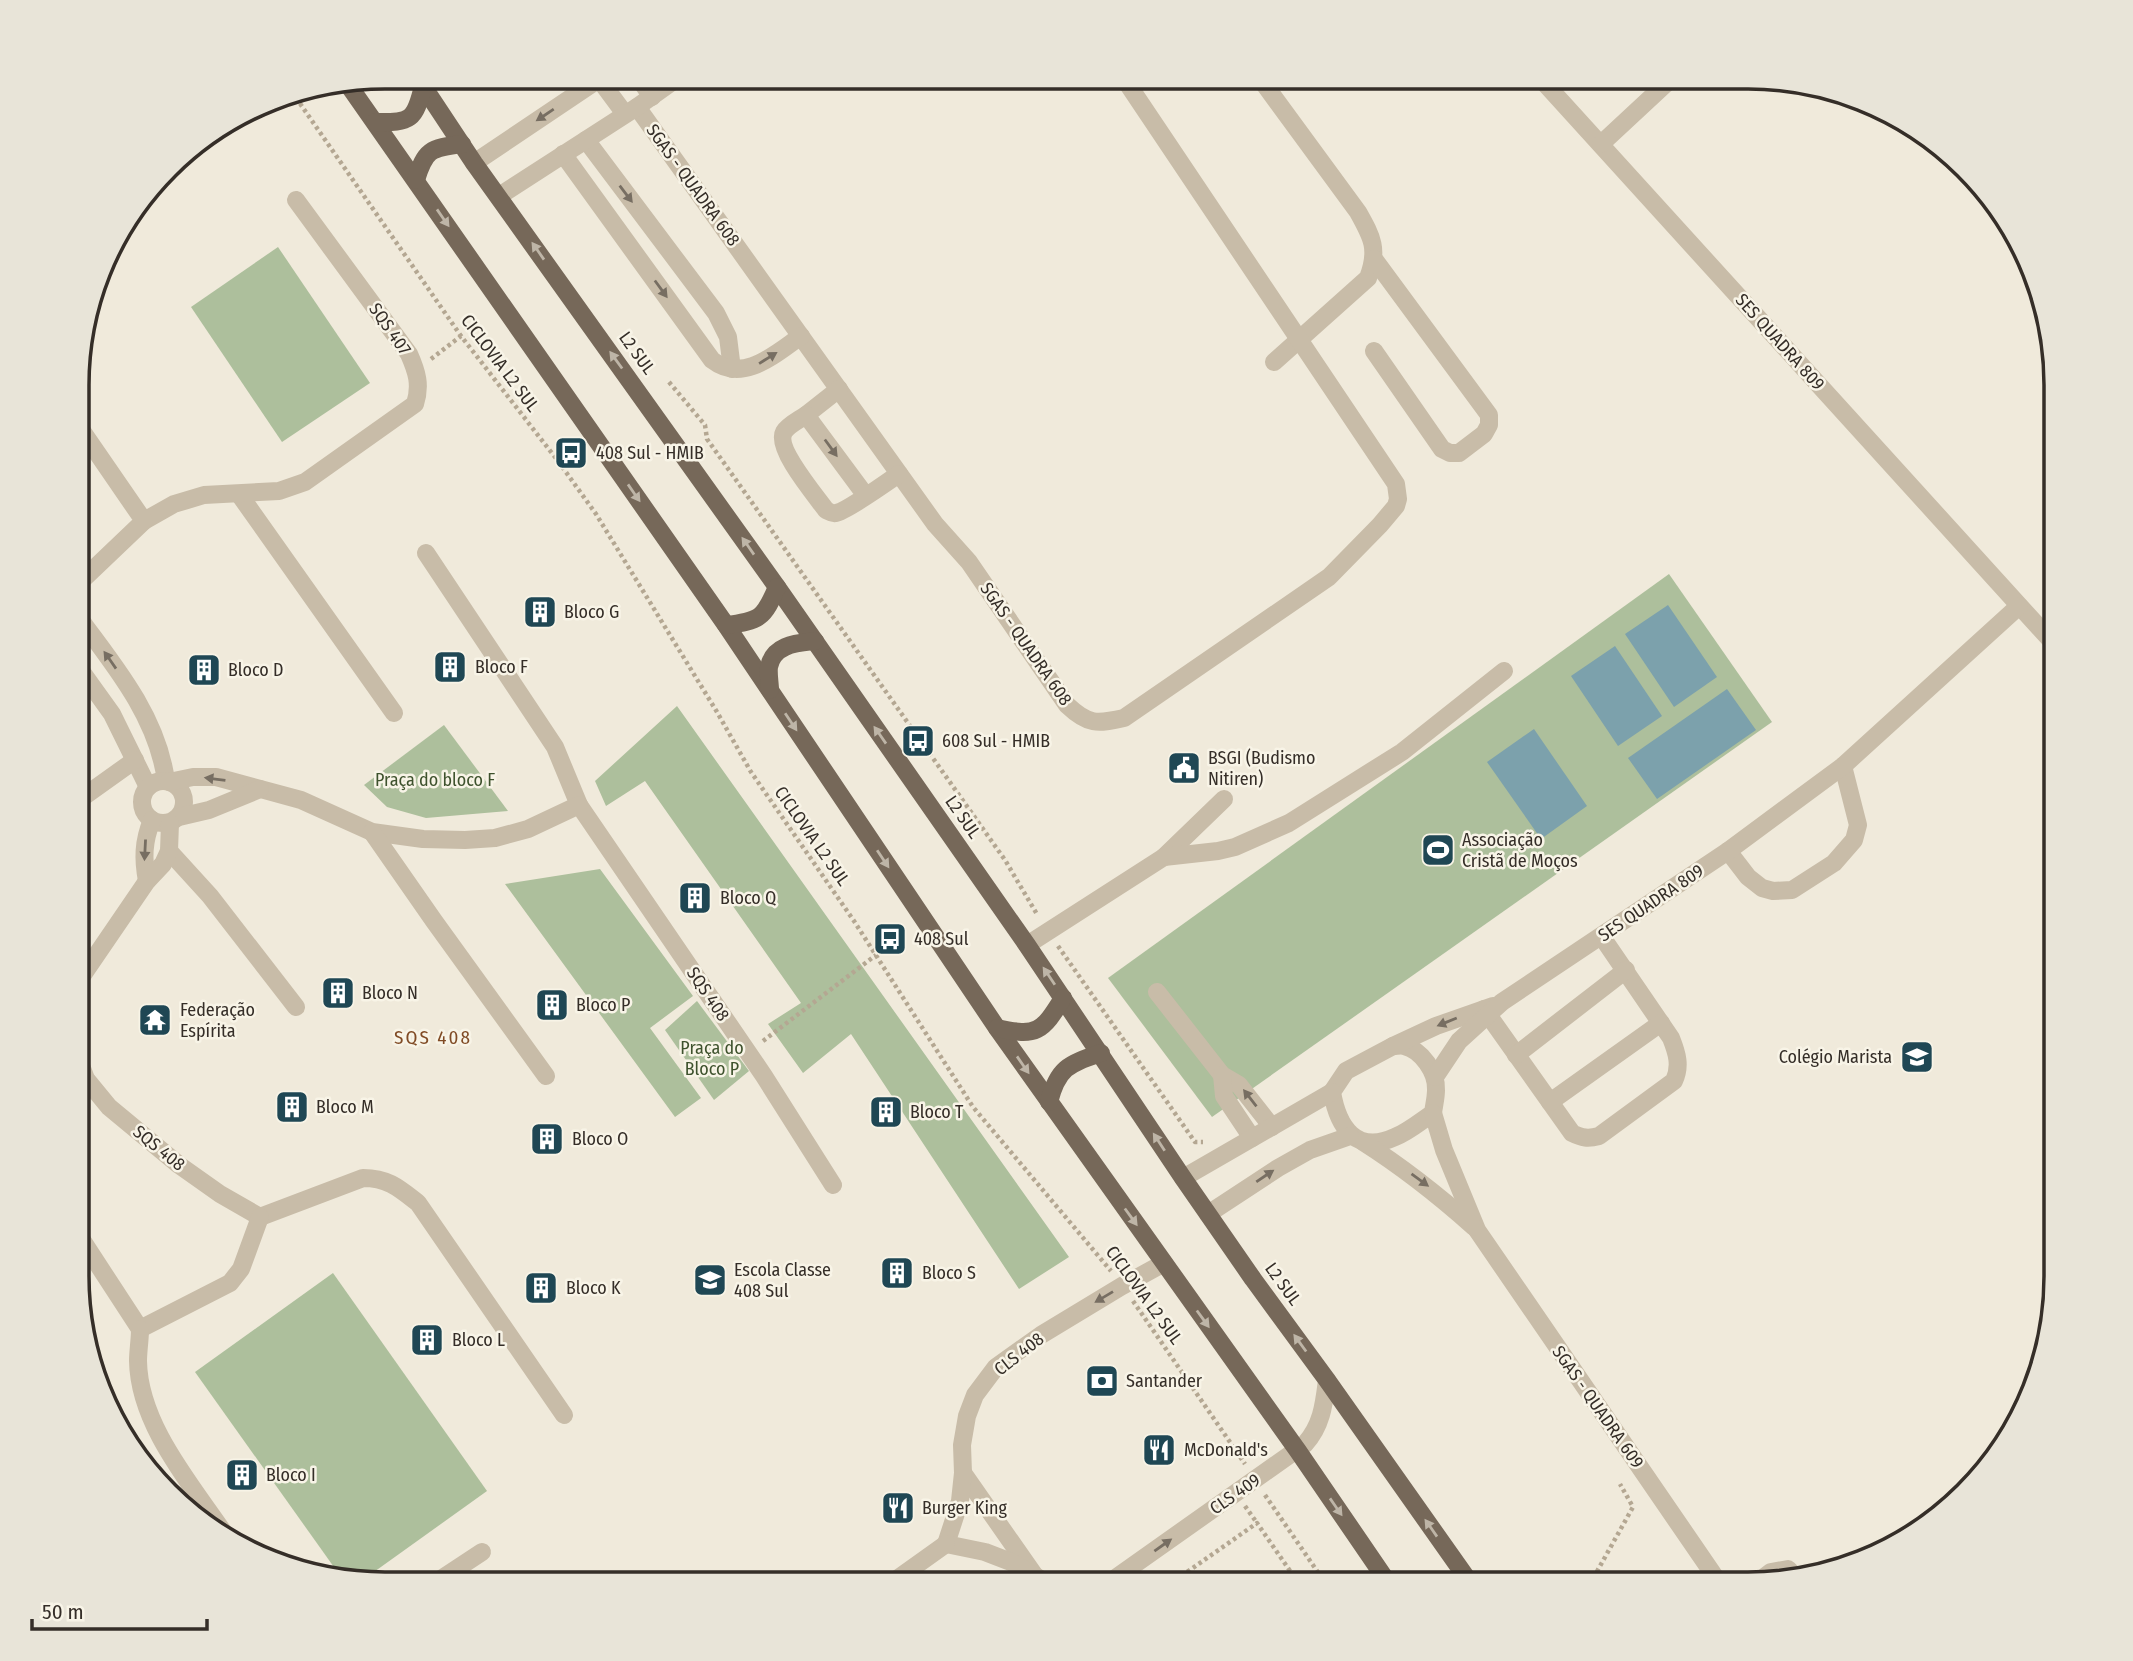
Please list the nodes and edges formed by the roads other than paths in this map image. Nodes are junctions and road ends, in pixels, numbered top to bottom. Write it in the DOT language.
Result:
graph roads {
  1 [pos="419,89"];
  2 [pos="425,89"];
  3 [pos="584,89"];
  4 [pos="615,89"];
  5 [pos="638,89"];
  6 [pos="662,89"];
  7 [pos="1131,89"];
  8 [pos="1268,89"];
  9 [pos="1550,89"];
  10 [pos="1660,89"];
  11 [pos="353,91"];
  12 [pos="638,106"];
  13 [pos="375,122"];
  14 [pos="586,139"];
  15 [pos="461,144"];
  16 [pos="1601,144"];
  17 [pos="563,155"];
  18 [pos="474,163"];
  19 [pos="416,180"];
  20 [pos="499,196"];
  21 [pos="296,200"];
  22 [pos="1374,259"];
  23 [pos="801,336"];
  24 [pos="1299,339"];
  25 [pos="1374,351"];
  26 [pos="1274,362"];
  27 [pos="732,369"];
  28 [pos="839,389"];
  29 [pos="806,415"];
  30 [pos="89,442"];
  31 [pos="899,474"];
  32 [pos="239,494"];
  33 [pos="866,496"];
  34 [pos="144,521"];
  35 [pos="426,553"];
  36 [pos="89,573"];
  37 [pos="777,587"];
  38 [pos="2019,606"];
  39 [pos="726,625"];
  40 [pos="89,633"];
  41 [pos="2044,633"];
  42 [pos="815,642"];
  43 [pos="1504,671"];
  44 [pos="89,681"];
  45 [pos="771,691"];
  46 [pos="130,692"];
  47 [pos="107,705"];
  48 [pos="394,713"];
  49 [pos="135,761"];
  50 [pos="1843,766"];
  51 [pos="168,781"];
  52 [pos="148,787"];
  53 [pos="260,789"];
  54 [pos="89,793"];
  55 [pos="1224,799"];
  56 [pos="579,806"];
  57 [pos="152,820"];
  58 [pos="174,820"];
  59 [pos="372,832"];
  60 [pos="169,850"];
  61 [pos="1728,851"];
  62 [pos="1164,857"];
  63 [pos="147,881"];
  64 [pos="1602,937"];
  65 [pos="1027,945"];
  66 [pos="89,966"];
  67 [pos="1626,970"];
  68 [pos="1157,992"];
  69 [pos="1063,998"];
  70 [pos="296,1007"];
  71 [pos="1485,1013"];
  72 [pos="1661,1023"];
  73 [pos="997,1028"];
  74 [pos="1393,1046"];
  75 [pos="1101,1053"];
  76 [pos="1516,1055"];
  77 [pos="1223,1075"];
  78 [pos="546,1076"];
  79 [pos="1435,1077"];
  80 [pos="89,1083"];
  81 [pos="1332,1092"];
  82 [pos="1049,1102"];
  83 [pos="1550,1102"];
  84 [pos="1433,1113"];
  85 [pos="1272,1127"];
  86 [pos="1252,1138"];
  87 [pos="1357,1139"];
  88 [pos="1183,1178"];
  89 [pos="833,1185"];
  90 [pos="1208,1214"];
  91 [pos="260,1217"];
  92 [pos="1477,1230"];
  93 [pos="89,1251"];
  94 [pos="1164,1263"];
  95 [pos="140,1329"];
  96 [pos="1327,1380"];
  97 [pos="564,1415"];
  98 [pos="1298,1451"];
  99 [pos="963,1473"];
  100 [pos="212,1515"];
  101 [pos="946,1544"];
  102 [pos="482,1552"];
  103 [pos="452,1572"];
  104 [pos="907,1572"];
  105 [pos="1028,1572"];
  106 [pos="1036,1572"];
  107 [pos="1124,1572"];
  108 [pos="1381,1572"];
  109 [pos="1463,1572"];
  110 [pos="1712,1572"];
  1 -- 13 [label="main road"];
  2 -- 15 [label="main road, L2 SUL"];
  3 -- 18 [label="street, one-way"];
  4 -- 12 [label="street"];
  5 -- 12 [label="street"];
  6 -- 12 [label="street"];
  7 -- 24 [label="street, SGAS - QUADRA 608"];
  8 -- 22 [label="street"];
  9 -- 16 [label="street, SES QUADRA 809"];
  10 -- 16 [label="street"];
  11 -- 13 [label="main road"];
  12 -- 14 [label="street, SGAS - QUADRA 608"];
  12 -- 23 [label="street, SGAS - QUADRA 608"];
  13 -- 19 [label="main road"];
  14 -- 17 [label="street, SGAS - QUADRA 608"];
  14 -- 27 [label="street, one-way"];
  15 -- 18 [label="main road, L2 SUL"];
  15 -- 19 [label="main road"];
  16 -- 38 [label="street, SES QUADRA 809"];
  17 -- 20 [label="street, SGAS - QUADRA 608"];
  17 -- 27 [label="street, one-way"];
  18 -- 20 [label="main road, L2 SUL"];
  19 -- 39 [label="main road, one-way"];
  37 -- 20 [label="main road, L2 SUL, one-way"];
  21 -- 32 [label="street, SQS 407"];
  22 -- 24 [label="street"];
  22 -- 25 [label="street"];
  27 -- 23 [label="street, one-way"];
  23 -- 28 [label="street, SGAS - QUADRA 608"];
  24 -- 26 [label="street"];
  24 -- 31 [label="street, SGAS - QUADRA 608"];
  28 -- 29 [label="street"];
  28 -- 31 [label="street, SGAS - QUADRA 608"];
  29 -- 33 [label="street, one-way"];
  29 -- 33 [label="street"];
  30 -- 34 [label="street"];
  31 -- 33 [label="street"];
  32 -- 34 [label="street, SQS 407"];
  32 -- 48 [label="street"];
  34 -- 36 [label="street, SQS 407"];
  35 -- 56 [label="street, SQS 408"];
  37 -- 39 [label="main road"];
  37 -- 42 [label="main road, L2 SUL"];
  38 -- 41 [label="street, SES QUADRA 809"];
  38 -- 50 [label="street, SES QUADRA 809"];
  39 -- 45 [label="main road"];
  46 -- 40 [label="street, one-way"];
  42 -- 45 [label="main road"];
  65 -- 42 [label="main road, L2 SUL, one-way"];
  43 -- 62 [label="street"];
  44 -- 47 [label="street"];
  45 -- 73 [label="main road, one-way"];
  46 -- 47 [label="street"];
  46 -- 51 [label="street"];
  47 -- 49 [label="street"];
  49 -- 52 [label="street"];
  49 -- 54 [label="street"];
  50 -- 61 [label="street, SES QUADRA 809"];
  50 -- 61 [label="street"];
  51 -- 52 [label="street"];
  53 -- 51 [label="street, one-way"];
  51 -- 58 [label="street"];
  52 -- 57 [label="street"];
  53 -- 58 [label="street"];
  53 -- 59 [label="street"];
  55 -- 62 [label="street"];
  56 -- 59 [label="street"];
  56 -- 89 [label="street, SQS 408"];
  57 -- 58 [label="street"];
  57 -- 63 [label="street, one-way"];
  58 -- 60 [label="street"];
  59 -- 78 [label="street"];
  60 -- 63 [label="street"];
  60 -- 70 [label="street"];
  61 -- 64 [label="street, SES QUADRA 809"];
  62 -- 65 [label="street"];
  63 -- 66 [label="street"];
  64 -- 67 [label="street"];
  64 -- 71 [label="street, SES QUADRA 809"];
  69 -- 65 [label="main road, L2 SUL, one-way"];
  67 -- 72 [label="street"];
  67 -- 76 [label="street"];
  68 -- 77 [label="street"];
  69 -- 73 [label="main road"];
  69 -- 75 [label="main road, L2 SUL"];
  71 -- 74 [label="street, SES QUADRA 809, one-way"];
  71 -- 76 [label="street"];
  71 -- 79 [label="street, SES QUADRA 809"];
  72 -- 83 [label="street"];
  72 -- 83 [label="street"];
  73 -- 82 [label="main road, one-way"];
  74 -- 79 [label="street"];
  74 -- 81 [label="street"];
  75 -- 82 [label="main road"];
  88 -- 75 [label="main road, L2 SUL, one-way"];
  76 -- 83 [label="street"];
  85 -- 77 [label="street, one-way"];
  77 -- 86 [label="street"];
  79 -- 84 [label="street"];
  80 -- 91 [label="street, SQS 408"];
  81 -- 85 [label="street"];
  81 -- 87 [label="street"];
  82 -- 94 [label="main road, one-way"];
  84 -- 87 [label="street"];
  84 -- 92 [label="street, SGAS - QUADRA 609"];
  85 -- 86 [label="street"];
  86 -- 88 [label="street"];
  90 -- 87 [label="street, one-way"];
  87 -- 92 [label="street, SGAS - QUADRA 609, one-way"];
  88 -- 90 [label="main road, L2 SUL"];
  96 -- 90 [label="main road, L2 SUL, one-way"];
  91 -- 95 [label="street"];
  91 -- 97 [label="street"];
  92 -- 110 [label="street, SGAS - QUADRA 609"];
  93 -- 95 [label="street"];
  94 -- 98 [label="main road, one-way"];
  94 -- 99 [label="street, CLS 408, one-way"];
  95 -- 100 [label="street"];
  96 -- 98 [label="street, CLS 409"];
  109 -- 96 [label="main road, L2 SUL, one-way"];
  107 -- 98 [label="street, CLS 409, one-way"];
  98 -- 108 [label="main road, one-way"];
  99 -- 101 [label="street, CLS 408"];
  99 -- 106 [label="street"];
  101 -- 104 [label="street"];
  101 -- 105 [label="street"];
  102 -- 103 [label="street"];
}
